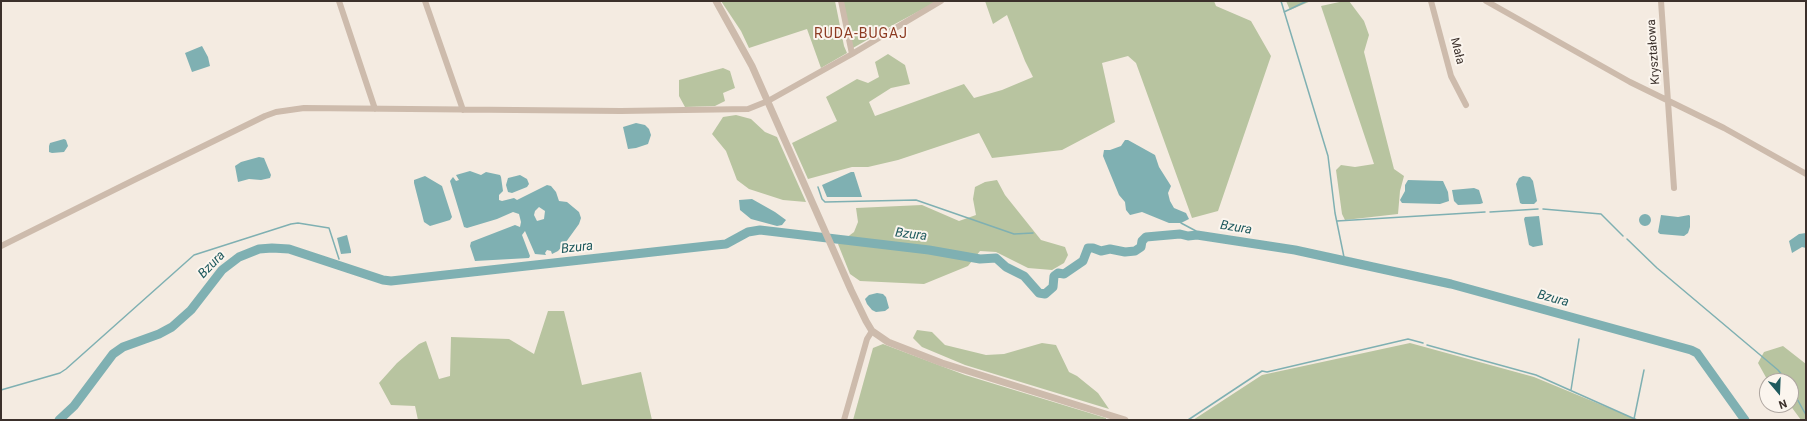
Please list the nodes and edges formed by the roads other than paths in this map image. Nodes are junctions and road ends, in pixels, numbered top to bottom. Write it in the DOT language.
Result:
graph roads {
  1 [pos="339,1"];
  2 [pos="425,1"];
  3 [pos="716,1"];
  4 [pos="841,1"];
  5 [pos="941,1"];
  6 [pos="1431,1"];
  7 [pos="1486,1"];
  8 [pos="1661,1"];
  9 [pos="852,54"];
  10 [pos="768,101"];
  11 [pos="1668,102"];
  12 [pos="1466,105"];
  13 [pos="375,109"];
  14 [pos="463,110"];
  15 [pos="1806,174"];
  16 [pos="1674,188"];
  17 [pos="1,246"];
  18 [pos="872,331"];
  19 [pos="844,420"];
  20 [pos="1124,420"];
  1 -- 13 [label="street"];
  2 -- 14 [label="street"];
  3 -- 10 [label="street"];
  4 -- 9 [label="street"];
  5 -- 9 [label="street"];
  6 -- 12 [label="street, Mała"];
  7 -- 11 [label="street"];
  8 -- 11 [label="street, Kryształowa"];
  9 -- 10 [label="street"];
  10 -- 14 [label="street"];
  10 -- 18 [label="street"];
  11 -- 15 [label="street"];
  11 -- 16 [label="street, Kryształowa"];
  13 -- 14 [label="street"];
  13 -- 17 [label="street"];
  18 -- 19 [label="street"];
  18 -- 20 [label="street"];
}
